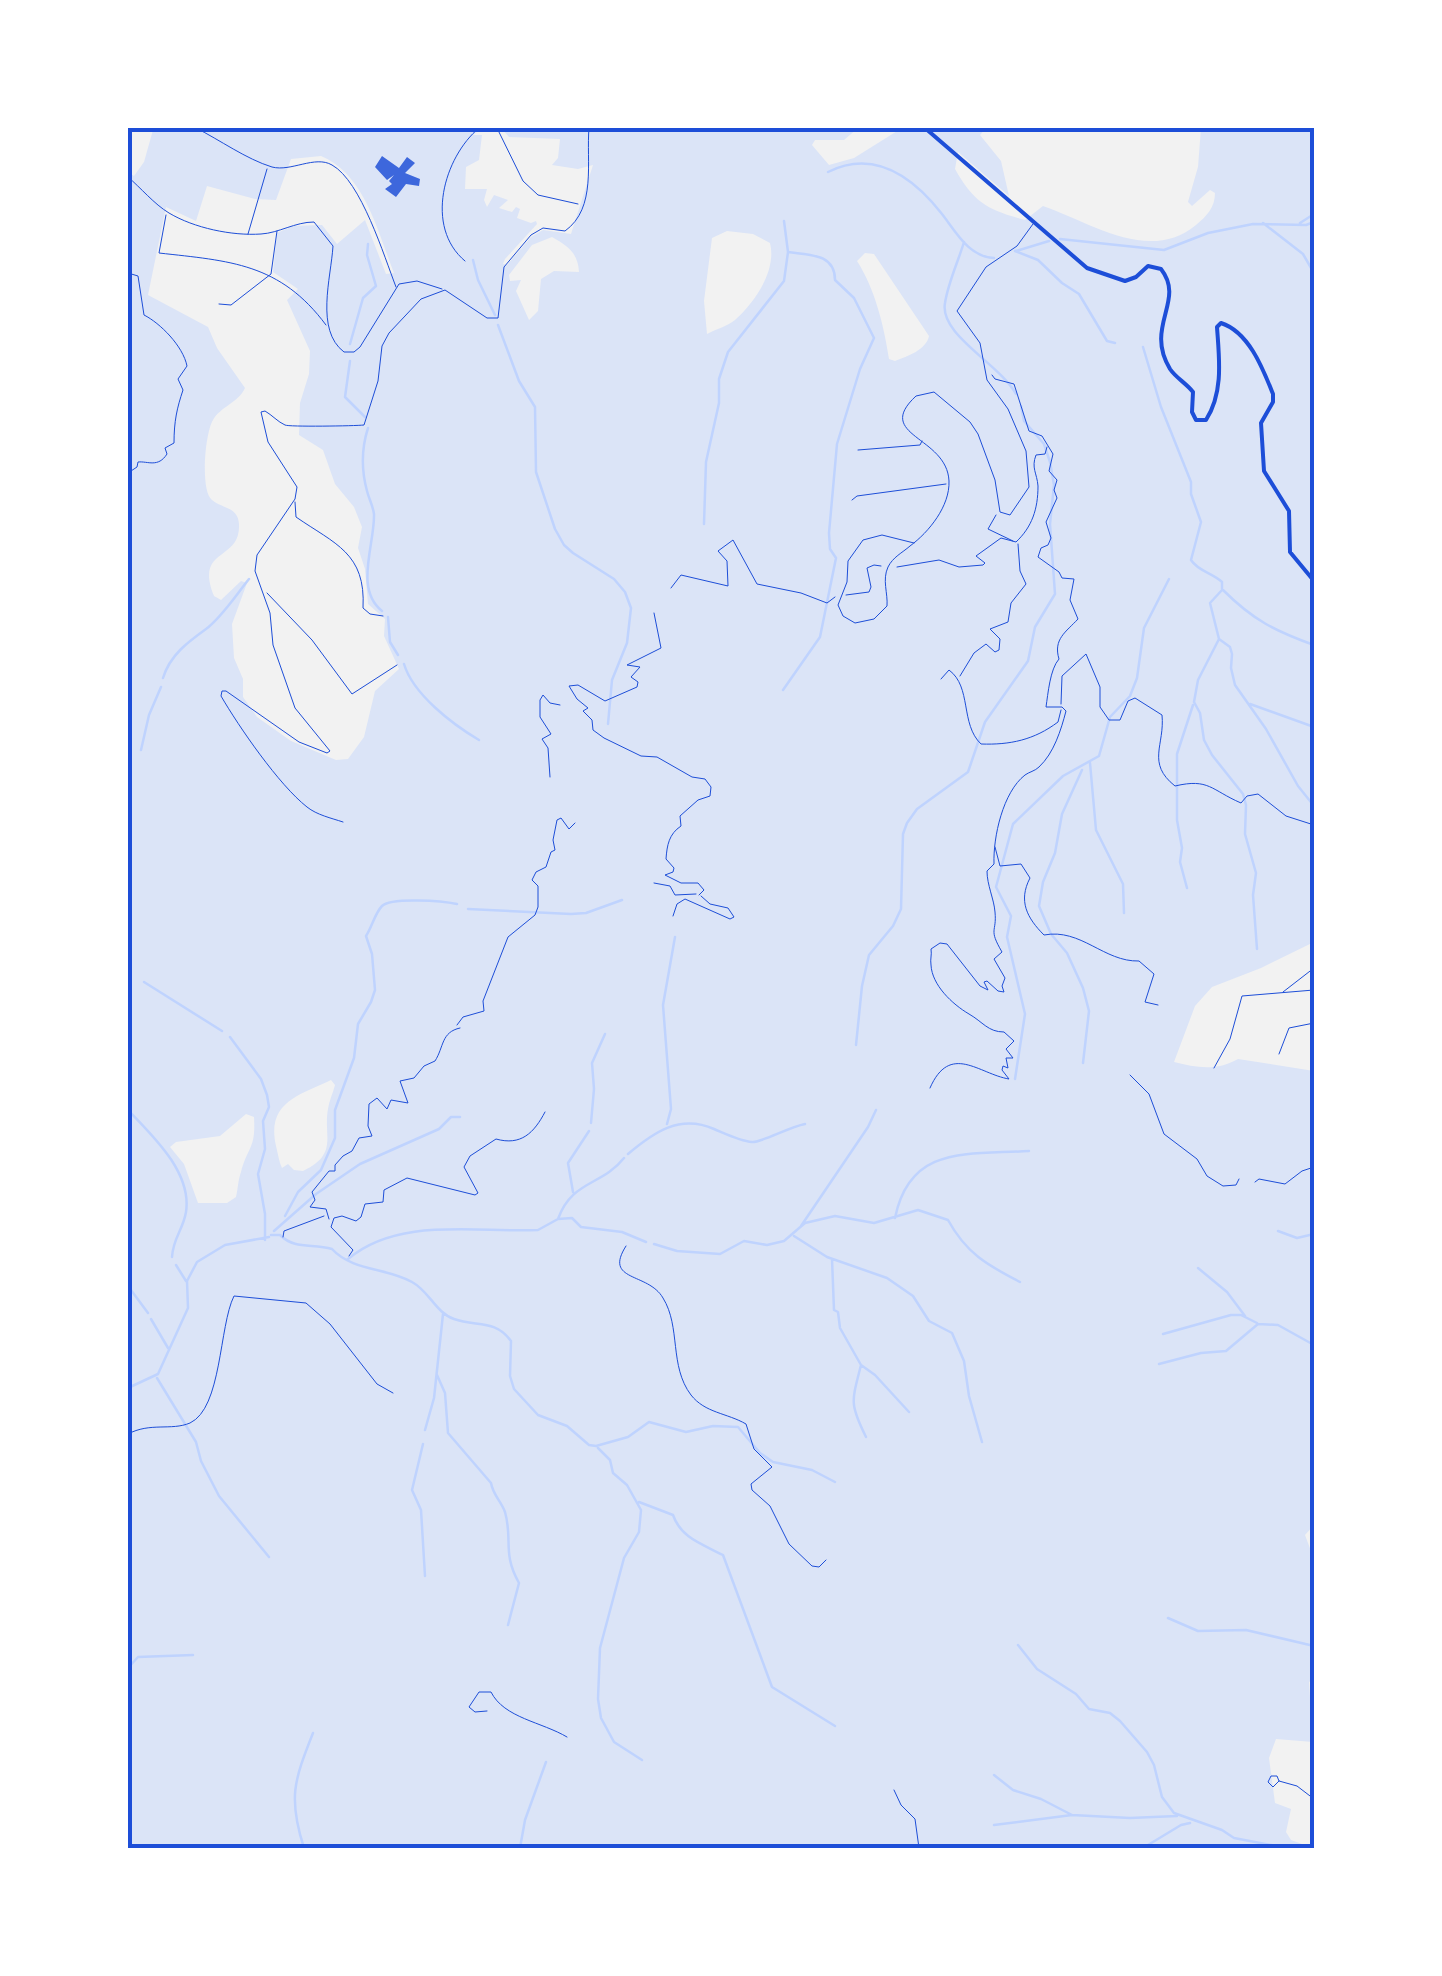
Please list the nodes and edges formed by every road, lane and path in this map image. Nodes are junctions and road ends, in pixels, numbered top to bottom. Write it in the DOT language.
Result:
graph roads {
  1 [pos="130,128"];
  2 [pos="196,128"];
  3 [pos="479,128"];
  4 [pos="498,128"];
  5 [pos="589,128"];
  6 [pos="925,128"];
  7 [pos="128,134"];
  8 [pos="268,166"];
  9 [pos="128,177"];
  10 [pos="582,204"];
  11 [pos="167,212"];
  12 [pos="1034,220"];
  13 [pos="277,230"];
  14 [pos="248,234"];
  15 [pos="465,261"];
  16 [pos="128,273"];
  17 [pos="271,274"];
  18 [pos="396,287"];
  19 [pos="445,290"];
  20 [pos="218,304"];
  21 [pos="327,327"];
  22 [pos="991,370"];
  23 [pos="923,440"];
  24 [pos="1047,446"];
  25 [pos="858,450"];
  26 [pos="128,473"];
  27 [pos="949,484"];
  28 [pos="295,498"];
  29 [pos="852,500"];
  30 [pos="999,511"];
  31 [pos="1015,542"];
  32 [pos="914,543"];
  33 [pos="888,568"];
  34 [pos="1314,581"];
  35 [pos="671,588"];
  36 [pos="264,591"];
  37 [pos="840,596"];
  38 [pos="654,613"];
  39 [pos="384,616"];
  40 [pos="397,665"];
  41 [pos="958,678"];
  42 [pos="940,679"];
  43 [pos="560,705"];
  44 [pos="1061,708"];
  45 [pos="550,776"];
  46 [pos="343,822"];
  47 [pos="575,824"];
  48 [pos="1314,825"];
  49 [pos="996,847"];
  50 [pos="654,883"];
  51 [pos="699,894"];
  52 [pos="673,916"];
  53 [pos="1314,968"];
  54 [pos="1314,990"];
  55 [pos="1281,994"];
  56 [pos="1158,1005"];
  57 [pos="1314,1023"];
  58 [pos="1278,1054"];
  59 [pos="1214,1068"];
  60 [pos="1130,1075"];
  61 [pos="930,1088"];
  62 [pos="545,1112"];
  63 [pos="1314,1168"];
  64 [pos="1239,1179"];
  65 [pos="1255,1182"];
  66 [pos="328,1215"];
  67 [pos="330,1222"];
  68 [pos="282,1237"];
  69 [pos="626,1246"];
  70 [pos="349,1256"];
  71 [pos="392,1393"];
  72 [pos="128,1434"];
  73 [pos="826,1560"];
  74 [pos="487,1710"];
  75 [pos="567,1737"];
  76 [pos="1279,1781"];
  77 [pos="894,1790"];
  78 [pos="1314,1798"];
  79 [pos="920,1848"];
  1 -- 7 [label="street"];
  2 -- 8 [label="street"];
  3 -- 15 [label="street"];
  4 -- 10 [label="street"];
  5 -- 10 [label="street"];
  6 -- 12 [label="main road"];
  8 -- 14 [label="street"];
  8 -- 18 [label="street"];
  9 -- 11 [label="street"];
  10 -- 19 [label="street"];
  11 -- 14 [label="street"];
  11 -- 17 [label="street"];
  12 -- 30 [label="street"];
  12 -- 34 [label="main road"];
  13 -- 14 [label="street"];
  13 -- 17 [label="street"];
  13 -- 21 [label="street"];
  16 -- 26 [label="path"];
  17 -- 20 [label="street"];
  17 -- 21 [label="street"];
  18 -- 19 [label="street"];
  18 -- 21 [label="street"];
  19 -- 28 [label="street"];
  22 -- 24 [label="path"];
  23 -- 25 [label="street"];
  23 -- 27 [label="street"];
  23 -- 30 [label="street"];
  24 -- 31 [label="path"];
  24 -- 44 [label="path"];
  27 -- 29 [label="street"];
  27 -- 32 [label="street"];
  28 -- 36 [label="street"];
  28 -- 39 [label="street"];
  30 -- 31 [label="path"];
  31 -- 33 [label="path"];
  31 -- 41 [label="path"];
  32 -- 33 [label="street"];
  32 -- 37 [label="street"];
  33 -- 37 [label="path"];
  33 -- 37 [label="street"];
  35 -- 37 [label="path"];
  36 -- 40 [label="street"];
  36 -- 46 [label="street"];
  38 -- 51 [label="path"];
  41 -- 42 [label="path"];
  41 -- 44 [label="path"];
  43 -- 45 [label="path"];
  44 -- 48 [label="path"];
  44 -- 61 [label="path"];
  47 -- 66 [label="path"];
  49 -- 56 [label="path"];
  50 -- 51 [label="path"];
  51 -- 52 [label="path"];
  53 -- 55 [label="street"];
  54 -- 55 [label="street"];
  55 -- 59 [label="street"];
  57 -- 58 [label="street"];
  60 -- 64 [label="path"];
  62 -- 67 [label="path"];
  63 -- 65 [label="path"];
  66 -- 67 [label="path"];
  66 -- 68 [label="path"];
  67 -- 70 [label="path"];
  69 -- 73 [label="path"];
  71 -- 72 [label="path"];
  74 -- 75 [label="path"];
  76 -- 78 [label="street"];
  77 -- 79 [label="path"];
}
